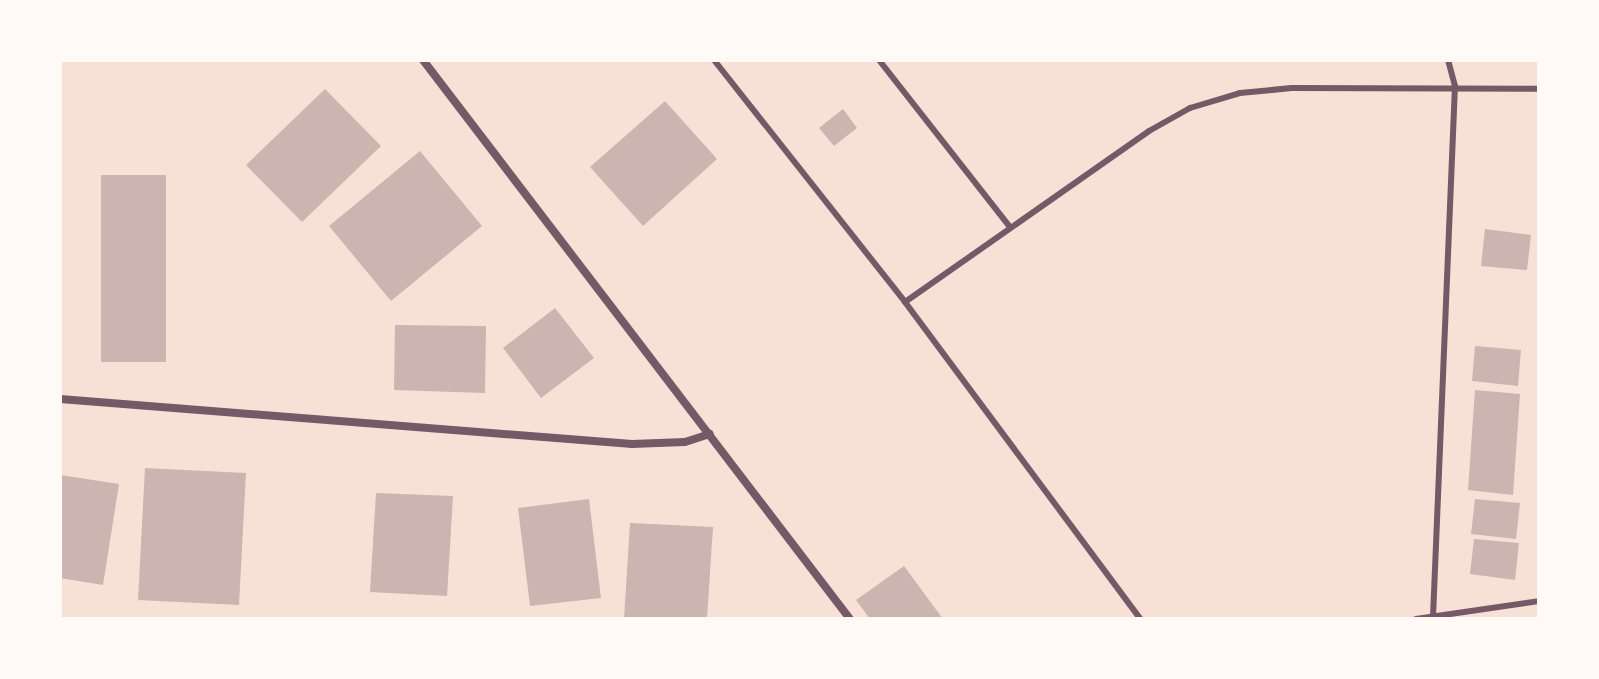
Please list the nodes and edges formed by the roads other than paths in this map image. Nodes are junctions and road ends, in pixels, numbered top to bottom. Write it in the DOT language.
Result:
graph roads {
  1 [pos="423,60"];
  2 [pos="714,60"];
  3 [pos="879,60"];
  4 [pos="1448,60"];
  5 [pos="1455,86"];
  6 [pos="1539,89"];
  7 [pos="1010,227"];
  8 [pos="905,302"];
  9 [pos="60,399"];
  10 [pos="710,434"];
  11 [pos="1539,601"];
  12 [pos="1433,617"];
  13 [pos="850,619"];
  14 [pos="1140,619"];
  15 [pos="1416,619"];
  1 -- 10 [label="street"];
  2 -- 8 [label="lane"];
  3 -- 7 [label="lane"];
  4 -- 5 [label="lane"];
  5 -- 6 [label="lane"];
  5 -- 7 [label="lane"];
  5 -- 12 [label="lane"];
  7 -- 8 [label="lane"];
  8 -- 14 [label="lane"];
  9 -- 10 [label="street"];
  10 -- 13 [label="street"];
  11 -- 12 [label="lane"];
  12 -- 15 [label="lane"];
}
